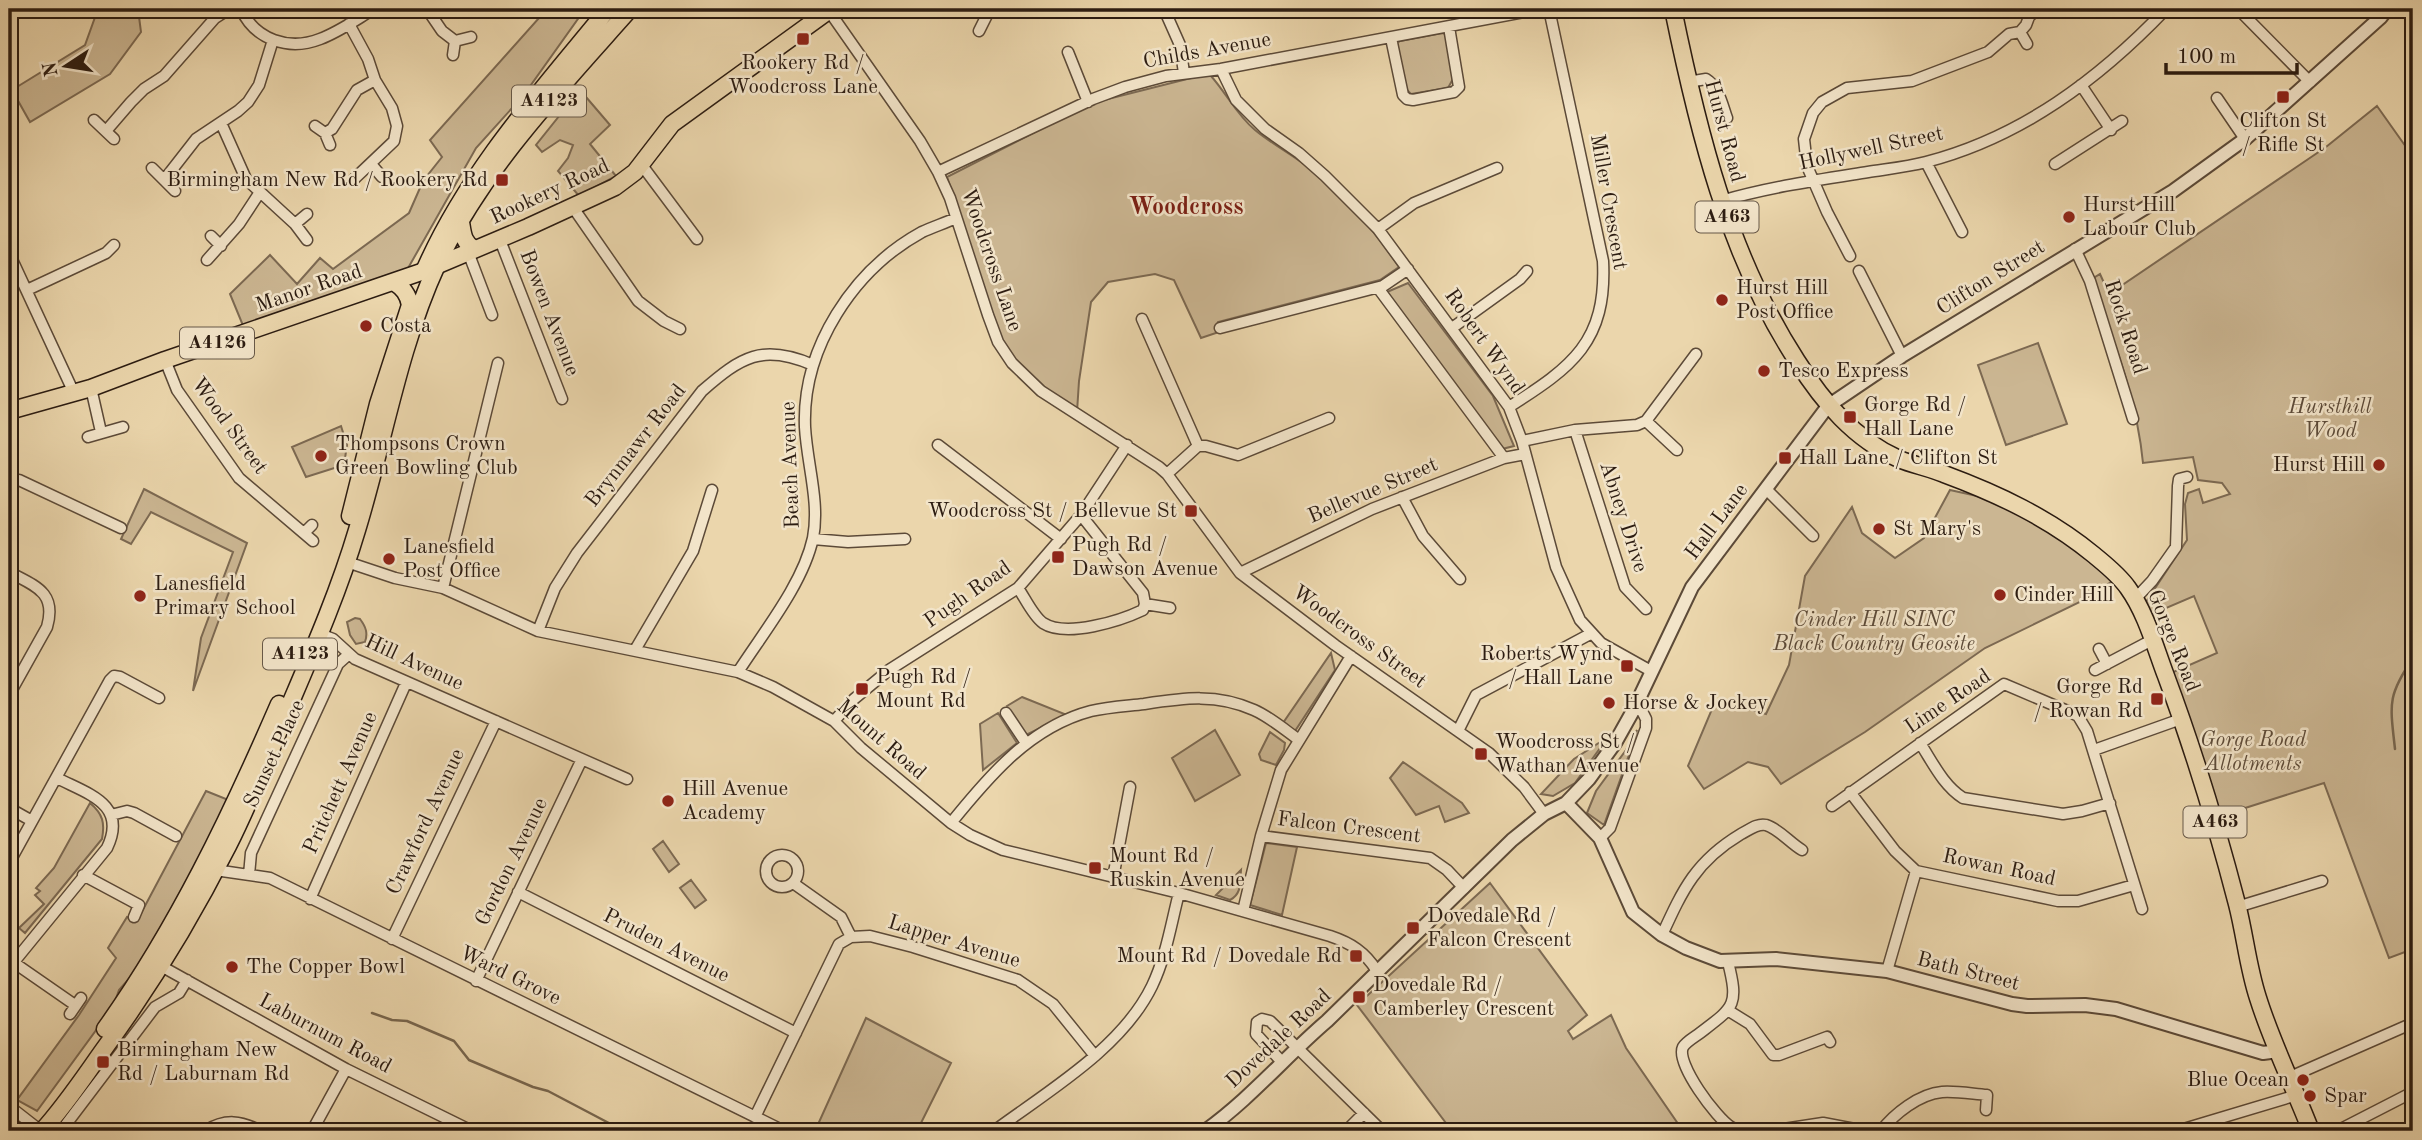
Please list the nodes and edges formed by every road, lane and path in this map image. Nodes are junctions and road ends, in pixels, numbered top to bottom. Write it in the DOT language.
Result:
graph roads {
  1 [pos="229,9"];
  2 [pos="241,9"];
  3 [pos="374,9"];
  4 [pos="427,9"];
  5 [pos="608,9"];
  6 [pos="630,9"];
  7 [pos="990,9"];
  8 [pos="1164,9"];
  9 [pos="1540,9"];
  10 [pos="1549,9"];
  11 [pos="1673,9"];
  12 [pos="2037,9"];
  13 [pos="2166,9"];
  14 [pos="2238,9"];
  15 [pos="2387,9"];
  16 [pos="2405,9"];
  17 [pos="830,10"];
  18 [pos="2413,14"];
  19 [pos="349,24"];
  20 [pos="1449,27"];
  21 [pos="979,31"];
  22 [pos="2020,32"];
  23 [pos="471,37"];
  24 [pos="1391,38"];
  25 [pos="274,40"];
  26 [pos="455,41"];
  27 [pos="2026,44"];
  28 [pos="1068,52"];
  29 [pos="453,55"];
  30 [pos="1221,69"];
  31 [pos="1184,74"];
  32 [pos="375,80"];
  33 [pos="1688,82"];
  34 [pos="2310,82"];
  35 [pos="2081,85"];
  36 [pos="2217,98"];
  37 [pos="1088,102"];
  38 [pos="1727,118"];
  39 [pos="94,120"];
  40 [pos="2122,121"];
  41 [pos="221,123"];
  42 [pos="315,126"];
  43 [pos="2110,130"];
  44 [pos="325,133"];
  45 [pos="2245,139"];
  46 [pos="330,145"];
  47 [pos="1926,162"];
  48 [pos="371,164"];
  49 [pos="641,164"];
  50 [pos="2055,164"];
  51 [pos="1497,168"];
  52 [pos="152,169"];
  53 [pos="938,172"];
  54 [pos="382,177"];
  55 [pos="354,179"];
  56 [pos="164,180"];
  57 [pos="1813,181"];
  58 [pos="175,191"];
  59 [pos="260,192"];
  60 [pos="1721,201"];
  61 [pos="572,206"];
  62 [pos="307,214"];
  63 [pos="957,218"];
  64 [pos="461,222"];
  65 [pos="295,223"];
  66 [pos="1378,229"];
  67 [pos="1962,232"];
  68 [pos="211,236"];
  69 [pos="697,239"];
  70 [pos="307,240"];
  71 [pos="500,240"];
  72 [pos="114,245"];
  73 [pos="221,246"];
  74 [pos="2075,248"];
  75 [pos="471,250"];
  76 [pos="9,253"];
  77 [pos="1850,256"];
  78 [pos="207,260"];
  79 [pos="430,268"];
  80 [pos="1408,269"];
  81 [pos="1527,271"];
  82 [pos="1859,271"];
  83 [pos="394,282"];
  84 [pos="1378,288"];
  85 [pos="27,290"];
  86 [pos="410,305"];
  87 [pos="492,315"];
  88 [pos="1142,318"];
  89 [pos="1220,328"];
  90 [pos="1452,328"];
  91 [pos="680,329"];
  92 [pos="1696,354"];
  93 [pos="1902,356"];
  94 [pos="165,360"];
  95 [pos="498,363"];
  96 [pos="813,365"];
  97 [pos="91,388"];
  98 [pos="74,393"];
  99 [pos="562,399"];
  100 [pos="1828,406"];
  101 [pos="1508,407"];
  102 [pos="9,411"];
  103 [pos="1329,418"];
  104 [pos="2133,419"];
  105 [pos="1646,421"];
  106 [pos="123,427"];
  107 [pos="1575,430"];
  108 [pos="101,432"];
  109 [pos="88,437"];
  110 [pos="1522,441"];
  111 [pos="938,445"];
  112 [pos="1127,445"];
  113 [pos="1198,446"];
  114 [pos="1677,450"];
  115 [pos="1525,454"];
  116 [pos="1504,458"];
  117 [pos="1167,474"];
  118 [pos="2187,477"];
  119 [pos="9,480"];
  120 [pos="1766,489"];
  121 [pos="712,490"];
  122 [pos="1402,497"];
  123 [pos="1081,515"];
  124 [pos="121,528"];
  125 [pos="1813,536"];
  126 [pos="813,539"];
  127 [pos="905,539"];
  128 [pos="1061,540"];
  129 [pos="313,541"];
  130 [pos="342,561"];
  131 [pos="9,572"];
  132 [pos="1240,573"];
  133 [pos="1460,579"];
  134 [pos="443,588"];
  135 [pos="1018,588"];
  136 [pos="2134,599"];
  137 [pos="1145,604"];
  138 [pos="1170,608"];
  139 [pos="1646,609"];
  140 [pos="538,631"];
  141 [pos="1592,633"];
  142 [pos="320,634"];
  143 [pos="2152,640"];
  144 [pos="2099,649"];
  145 [pos="635,650"];
  146 [pos="348,654"];
  147 [pos="1352,656"];
  148 [pos="2107,664"];
  149 [pos="2095,670"];
  150 [pos="1651,671"];
  151 [pos="738,672"];
  152 [pos="407,683"];
  153 [pos="9,695"];
  154 [pos="159,698"];
  155 [pos="1634,709"];
  156 [pos="1006,713"];
  157 [pos="2181,719"];
  158 [pos="496,721"];
  159 [pos="834,721"];
  160 [pos="1458,731"];
  161 [pos="1299,740"];
  162 [pos="1026,743"];
  163 [pos="1920,743"];
  164 [pos="2094,750"];
  165 [pos="582,760"];
  166 [pos="57,778"];
  167 [pos="627,779"];
  168 [pos="1129,787"];
  169 [pos="1850,792"];
  170 [pos="1566,803"];
  171 [pos="2110,803"];
  172 [pos="1832,806"];
  173 [pos="9,808"];
  174 [pos="1545,814"];
  175 [pos="111,815"];
  176 [pos="32,821"];
  177 [pos="951,823"];
  178 [pos="176,836"];
  179 [pos="1261,836"];
  180 [pos="1600,838"];
  181 [pos="1796,850"];
  182 [pos="9,863"];
  183 [pos="210,867"];
  184 [pos="1916,870"];
  185 [pos="83,875"];
  186 [pos="249,875"];
  187 [pos="1113,878"];
  188 [pos="2322,881"];
  189 [pos="793,883"];
  190 [pos="2134,885"];
  191 [pos="1464,888"];
  192 [pos="518,892"];
  193 [pos="1179,893"];
  194 [pos="310,900"];
  195 [pos="2238,907"];
  196 [pos="2142,909"];
  197 [pos="1243,911"];
  198 [pos="134,917"];
  199 [pos="1662,935"];
  200 [pos="851,937"];
  201 [pos="392,939"];
  202 [pos="1727,962"];
  203 [pos="156,964"];
  204 [pos="11,965"];
  205 [pos="1377,971"];
  206 [pos="1887,971"];
  207 [pos="187,980"];
  208 [pos="476,981"];
  209 [pos="75,1006"];
  210 [pos="1729,1011"];
  211 [pos="2413,1023"];
  212 [pos="796,1033"];
  213 [pos="1830,1042"];
  214 [pos="1297,1046"];
  215 [pos="2278,1051"];
  216 [pos="1095,1056"];
  217 [pos="1282,1062"];
  218 [pos="346,1069"];
  219 [pos="2290,1077"];
  220 [pos="2413,1092"];
  221 [pos="2297,1095"];
  222 [pos="9,1107"];
  223 [pos="1986,1110"];
  224 [pos="1364,1113"];
  225 [pos="755,1117"];
  226 [pos="36,1130"];
  227 [pos="61,1131"];
  228 [pos="205,1131"];
  229 [pos="261,1131"];
  230 [pos="312,1131"];
  231 [pos="472,1131"];
  232 [pos="784,1131"];
  233 [pos="994,1131"];
  234 [pos="1205,1131"];
  235 [pos="1346,1131"];
  236 [pos="1382,1131"];
  237 [pos="1742,1131"];
  238 [pos="1770,1131"];
  239 [pos="1864,1131"];
  240 [pos="1881,1131"];
  241 [pos="2177,1131"];
  242 [pos="2311,1131"];
  243 [pos="2337,1131"];
  1 -- 39 [label="street"];
  2 -- 25 [label="street"];
  3 -- 19 [label="street"];
  4 -- 26 [label="street"];
  5 -- 79 [label="main road, A4123"];
  6 -- 64 [label="main road, A4123"];
  7 -- 21 [label="street"];
  8 -- 31 [label="street"];
  9 -- 20 [label="street, Childs Avenue"];
  10 -- 101 [label="street, Miller Crescent"];
  11 -- 33 [label="main road, Hurst Road / A463"];
  12 -- 22 [label="street"];
  13 -- 35 [label="street, Hollywell Street"];
  14 -- 34 [label="street"];
  15 -- 34 [label="street, Clifton Street"];
  16 -- 18 [label="street"];
  17 -- 49 [label="main road, Rookery Road / A4126"];
  17 -- 53 [label="street, Woodcross Lane"];
  19 -- 25 [label="street"];
  19 -- 32 [label="street"];
  20 -- 24 [label="street, Childs Avenue"];
  20 -- 24 [label="street"];
  22 -- 27 [label="street"];
  22 -- 57 [label="street"];
  23 -- 26 [label="street"];
  24 -- 30 [label="street, Childs Avenue"];
  25 -- 41 [label="street"];
  26 -- 29 [label="street"];
  28 -- 37 [label="street"];
  30 -- 31 [label="street, Childs Avenue"];
  30 -- 66 [label="street, Robert Wynd"];
  31 -- 37 [label="street, Childs Avenue"];
  32 -- 44 [label="street"];
  32 -- 48 [label="street"];
  33 -- 38 [label="street"];
  33 -- 60 [label="main road, Hurst Road / A463"];
  34 -- 45 [label="street, Clifton Street"];
  35 -- 43 [label="street"];
  35 -- 47 [label="street, Hollywell Street"];
  36 -- 45 [label="street"];
  37 -- 53 [label="street, Childs Avenue"];
  40 -- 43 [label="street"];
  41 -- 56 [label="street"];
  41 -- 59 [label="street"];
  42 -- 44 [label="street"];
  43 -- 50 [label="street"];
  44 -- 46 [label="street"];
  45 -- 74 [label="street, Clifton Street"];
  47 -- 57 [label="street, Hollywell Street"];
  47 -- 67 [label="street"];
  48 -- 54 [label="street"];
  48 -- 55 [label="street"];
  49 -- 61 [label="main road, Rookery Road / A4126"];
  49 -- 69 [label="street"];
  51 -- 66 [label="street"];
  52 -- 56 [label="street"];
  53 -- 63 [label="street, Woodcross Lane"];
  56 -- 58 [label="street"];
  57 -- 60 [label="street, Hollywell Street"];
  57 -- 77 [label="street"];
  59 -- 65 [label="street"];
  59 -- 73 [label="street"];
  60 -- 100 [label="main road, Hurst Road / A463"];
  61 -- 71 [label="main road, Rookery Road / A4126"];
  61 -- 91 [label="street"];
  62 -- 65 [label="street"];
  63 -- 96 [label="street, Beach Avenue"];
  63 -- 112 [label="street, Woodcross Lane"];
  64 -- 75 [label="main road"];
  64 -- 79 [label="main road, A4123"];
  65 -- 70 [label="street"];
  66 -- 80 [label="street, Robert Wynd"];
  68 -- 73 [label="street"];
  71 -- 75 [label="main road, Rookery Road / A4126"];
  71 -- 99 [label="street, Bowen Avenue"];
  72 -- 85 [label="street"];
  73 -- 78 [label="street"];
  74 -- 93 [label="street, Clifton Street"];
  74 -- 104 [label="street, Rock Road"];
  75 -- 79 [label="main road, Rookery Road / A4126"];
  75 -- 87 [label="street"];
  76 -- 85 [label="street"];
  79 -- 83 [label="main road, Manor Road / A4126"];
  79 -- 86 [label="main road, A4123"];
  79 -- 130 [label="main road, A4123"];
  80 -- 84 [label="street"];
  80 -- 90 [label="street, Robert Wynd"];
  81 -- 90 [label="street"];
  82 -- 93 [label="street"];
  83 -- 86 [label="main road"];
  83 -- 94 [label="main road, Manor Road / A4126"];
  84 -- 89 [label="street"];
  84 -- 116 [label="street"];
  85 -- 98 [label="street"];
  86 -- 130 [label="main road, A4123"];
  88 -- 113 [label="street"];
  90 -- 101 [label="street, Robert Wynd"];
  92 -- 105 [label="street"];
  93 -- 100 [label="street, Clifton Street"];
  94 -- 97 [label="main road, Manor Road / A4126"];
  94 -- 129 [label="street, Wood Street"];
  95 -- 134 [label="street"];
  96 -- 126 [label="street, Beach Avenue"];
  96 -- 140 [label="street, Brynmawr Road"];
  97 -- 98 [label="main road, Manor Road / A4126"];
  97 -- 108 [label="street"];
  98 -- 102 [label="main road, Manor Road / A4126"];
  100 -- 120 [label="street, Hall Lane"];
  100 -- 136 [label="main road, Gorge Road / A463"];
  101 -- 110 [label="street, Robert Wynd"];
  103 -- 113 [label="street"];
  105 -- 107 [label="street"];
  105 -- 114 [label="street"];
  106 -- 108 [label="street"];
  107 -- 110 [label="street"];
  107 -- 139 [label="street, Abney Drive"];
  108 -- 109 [label="street"];
  110 -- 115 [label="street, Robert Wynd"];
  111 -- 128 [label="street"];
  112 -- 117 [label="street, Woodcross Lane"];
  112 -- 123 [label="street, Pugh Road"];
  113 -- 117 [label="street"];
  115 -- 116 [label="street, Bellevue Street"];
  115 -- 141 [label="street, Robert Wynd"];
  116 -- 122 [label="street, Bellevue Street"];
  117 -- 132 [label="street, Woodcross Street"];
  118 -- 136 [label="street"];
  119 -- 124 [label="street"];
  120 -- 125 [label="street"];
  120 -- 150 [label="street, Hall Lane"];
  121 -- 145 [label="street"];
  122 -- 132 [label="street, Bellevue Street"];
  122 -- 133 [label="street"];
  123 -- 128 [label="street, Pugh Road"];
  123 -- 137 [label="street"];
  126 -- 127 [label="street"];
  126 -- 151 [label="street, Beach Avenue"];
  128 -- 135 [label="street, Pugh Road"];
  130 -- 134 [label="street, Mount Road"];
  130 -- 142 [label="main road, A4123"];
  130 -- 183 [label="main road, A4123"];
  131 -- 153 [label="street"];
  132 -- 147 [label="street, Woodcross Street"];
  134 -- 140 [label="street, Mount Road"];
  135 -- 137 [label="street"];
  135 -- 159 [label="street, Pugh Road"];
  136 -- 143 [label="main road, Gorge Road / A463"];
  137 -- 138 [label="street"];
  140 -- 145 [label="street, Mount Road"];
  141 -- 150 [label="street, Robert Wynd"];
  141 -- 160 [label="street"];
  142 -- 146 [label="street, Hill Avenue"];
  142 -- 183 [label="main road, A4123"];
  143 -- 148 [label="street"];
  143 -- 157 [label="main road, Gorge Road / A463"];
  144 -- 148 [label="street"];
  145 -- 151 [label="street, Mount Road"];
  146 -- 152 [label="street, Hill Avenue"];
  146 -- 186 [label="street, Sunset Place"];
  147 -- 160 [label="street, Woodcross Street"];
  147 -- 161 [label="street"];
  148 -- 149 [label="street"];
  150 -- 155 [label="street, Hall Lane"];
  151 -- 159 [label="street, Mount Road"];
  152 -- 158 [label="street, Hill Avenue"];
  152 -- 194 [label="street, Pritchett Avenue"];
  154 -- 166 [label="street"];
  155 -- 170 [label="street, Hall Lane"];
  155 -- 180 [label="street"];
  156 -- 162 [label="street"];
  157 -- 164 [label="street"];
  157 -- 195 [label="main road, Gorge Road / A463"];
  158 -- 165 [label="street, Hill Avenue"];
  158 -- 201 [label="street, Crawford Avenue"];
  159 -- 177 [label="street, Mount Road"];
  160 -- 174 [label="street, Woodcross Street"];
  161 -- 162 [label="street"];
  161 -- 179 [label="street"];
  162 -- 177 [label="street"];
  163 -- 164 [label="street, Lime Road"];
  163 -- 169 [label="street, Lime Road"];
  163 -- 171 [label="street"];
  164 -- 171 [label="street"];
  165 -- 167 [label="street, Hill Avenue"];
  165 -- 192 [label="street, Gordon Avenue"];
  166 -- 175 [label="street"];
  166 -- 176 [label="street"];
  168 -- 187 [label="street"];
  169 -- 172 [label="street, Lime Road"];
  169 -- 184 [label="street"];
  170 -- 174 [label="street, Hall Lane"];
  170 -- 180 [label="street"];
  171 -- 190 [label="street"];
  173 -- 176 [label="street"];
  174 -- 191 [label="street"];
  175 -- 178 [label="street"];
  175 -- 185 [label="street"];
  176 -- 182 [label="street"];
  177 -- 187 [label="street, Mount Road"];
  179 -- 191 [label="street, Falcon Crescent"];
  179 -- 197 [label="street"];
  180 -- 199 [label="street"];
  181 -- 199 [label="street"];
  183 -- 186 [label="street, Ward Grove"];
  183 -- 203 [label="main road, A4123"];
  184 -- 190 [label="street, Rowan Road"];
  184 -- 206 [label="street, Rowan Road"];
  185 -- 198 [label="street"];
  185 -- 204 [label="street"];
  186 -- 194 [label="street, Ward Grove"];
  187 -- 193 [label="street, Mount Road"];
  188 -- 195 [label="street"];
  189 -- 200 [label="street"];
  190 -- 196 [label="street"];
  191 -- 205 [label="street"];
  192 -- 208 [label="street, Gordon Avenue"];
  192 -- 212 [label="street, Pruden Avenue"];
  193 -- 197 [label="street, Mount Road"];
  193 -- 216 [label="street"];
  194 -- 201 [label="street, Ward Grove"];
  195 -- 215 [label="main road, Gorge Road / A463"];
  197 -- 205 [label="street, Mount Road"];
  199 -- 202 [label="street"];
  200 -- 212 [label="street"];
  200 -- 216 [label="street, Lapper Avenue"];
  201 -- 208 [label="street, Ward Grove"];
  202 -- 206 [label="street, Bath Street"];
  202 -- 210 [label="street"];
  203 -- 207 [label="street, Laburnum Road"];
  203 -- 226 [label="main road, A4123"];
  204 -- 209 [label="street"];
  205 -- 214 [label="street, Dovedale Road"];
  206 -- 215 [label="street, Bath Street"];
  207 -- 218 [label="street, Laburnum Road"];
  207 -- 227 [label="street"];
  208 -- 225 [label="street, Ward Grove"];
  210 -- 213 [label="street"];
  210 -- 237 [label="street"];
  211 -- 219 [label="street"];
  212 -- 225 [label="street"];
  214 -- 217 [label="street, Dovedale Road"];
  214 -- 217 [label="street"];
  214 -- 224 [label="street"];
  215 -- 219 [label="main road, A463"];
  216 -- 233 [label="street"];
  217 -- 234 [label="street, Dovedale Road"];
  218 -- 230 [label="street"];
  218 -- 231 [label="street, Laburnum Road"];
  219 -- 221 [label="main road, A463"];
  220 -- 243 [label="street"];
  221 -- 241 [label="street"];
  221 -- 242 [label="main road, A463"];
  222 -- 226 [label="street"];
  223 -- 240 [label="street"];
  224 -- 235 [label="street"];
  224 -- 236 [label="street"];
  225 -- 232 [label="street, Ward Grove"];
  228 -- 229 [label="street"];
  238 -- 239 [label="street"];
}
